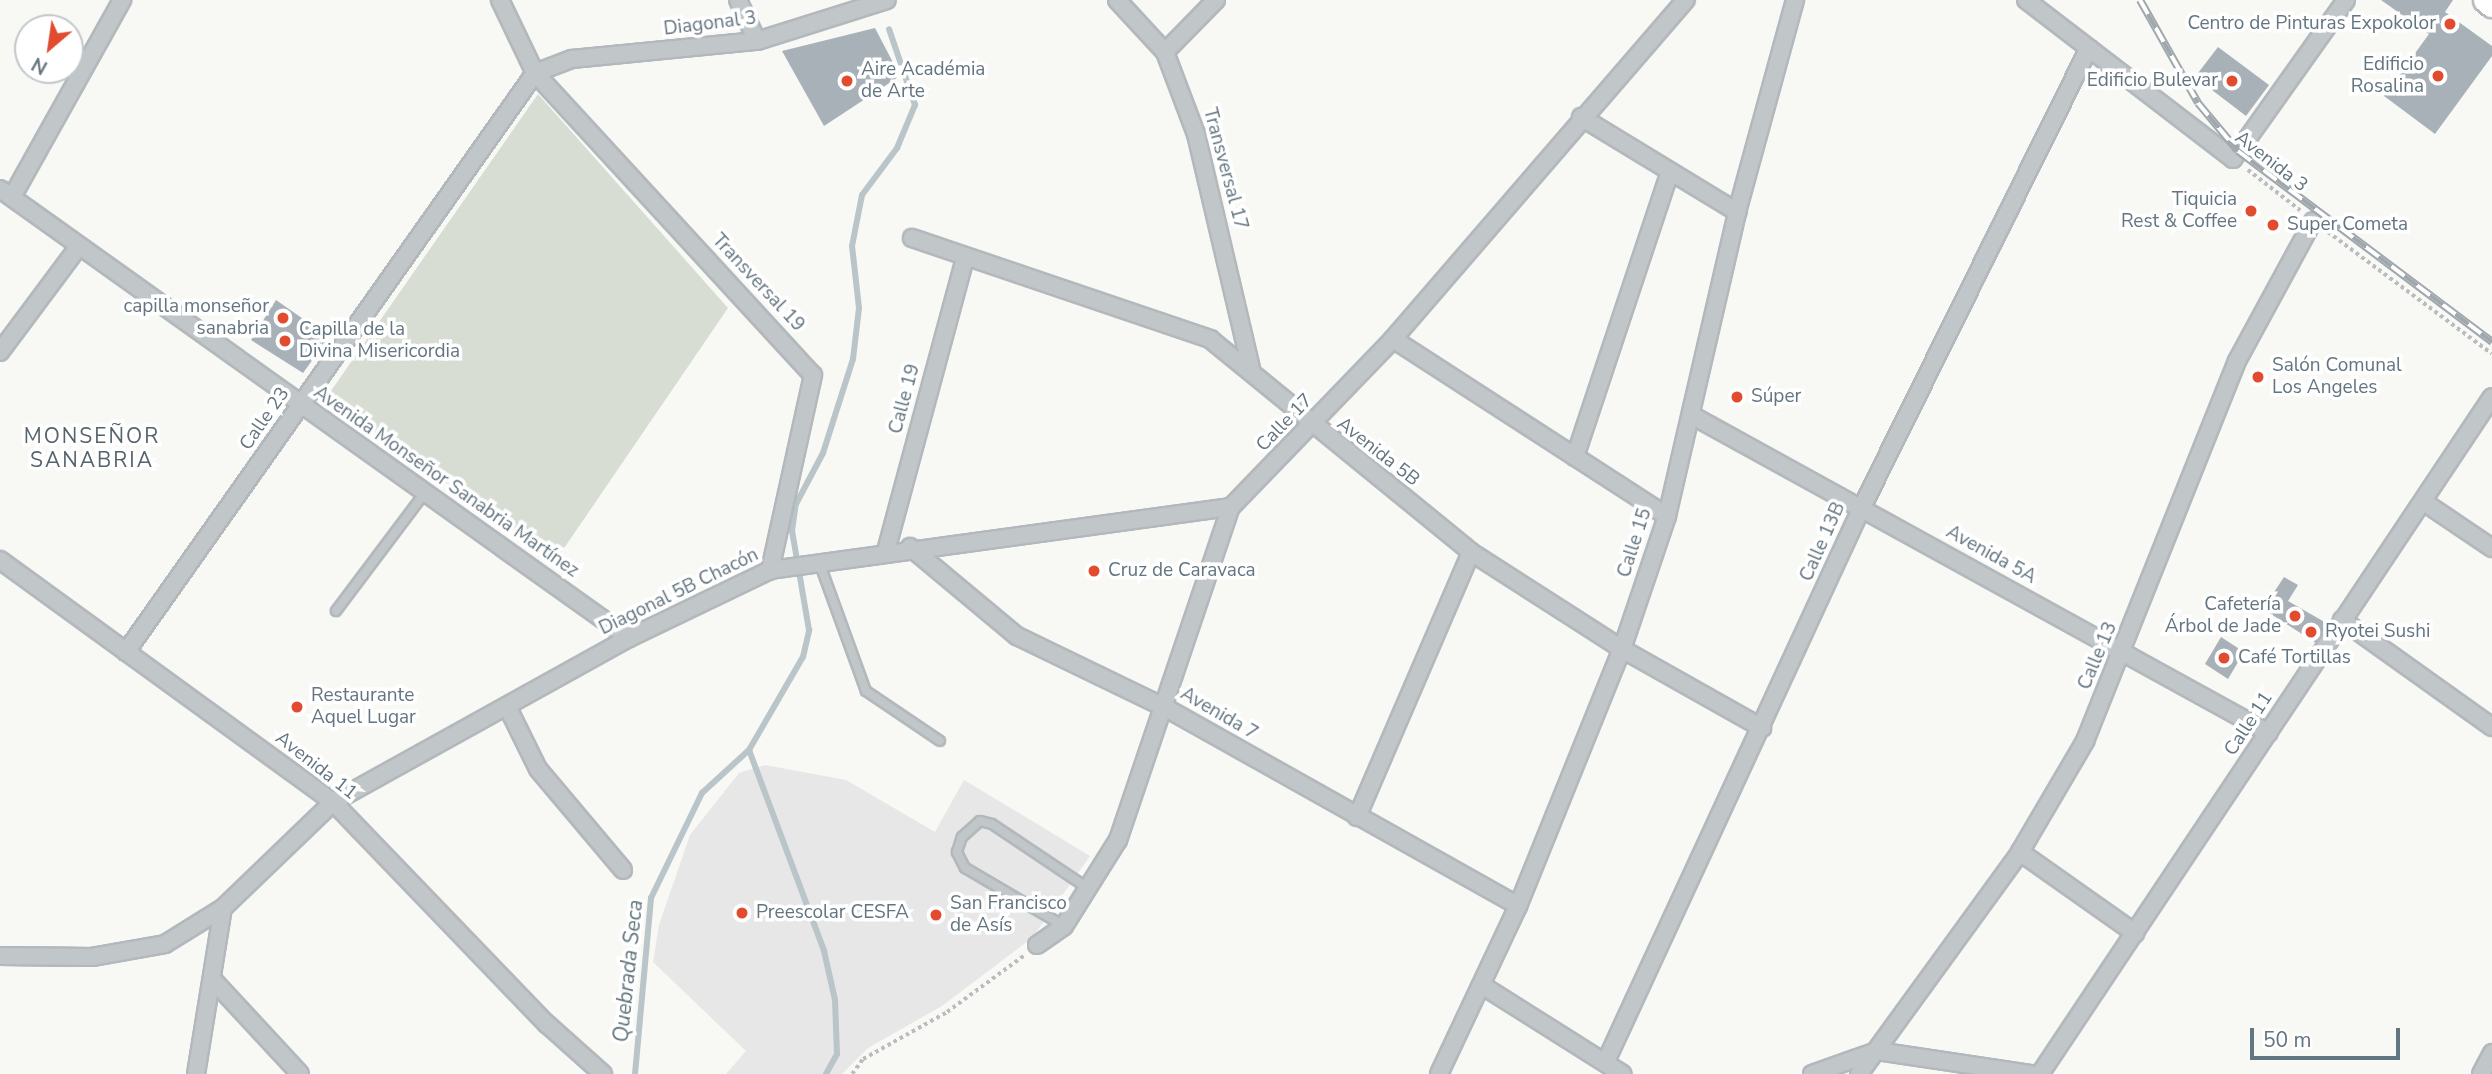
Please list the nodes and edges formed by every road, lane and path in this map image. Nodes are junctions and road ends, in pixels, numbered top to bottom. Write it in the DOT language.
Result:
graph roads {
  1 [pos="122,0"];
  2 [pos="500,0"];
  3 [pos="738,0"];
  4 [pos="887,0"];
  5 [pos="1117,0"];
  6 [pos="1216,0"];
  7 [pos="1686,0"];
  8 [pos="1795,0"];
  9 [pos="2026,0"];
  10 [pos="2346,0"];
  11 [pos="2486,0"];
  12 [pos="2492,5"];
  13 [pos="757,41"];
  14 [pos="2089,48"];
  15 [pos="1165,52"];
  16 [pos="535,73"];
  17 [pos="1581,117"];
  18 [pos="2233,159"];
  19 [pos="1670,172"];
  20 [pos="6,193"];
  21 [pos="1737,212"];
  22 [pos="2313,221"];
  23 [pos="912,238"];
  24 [pos="79,246"];
  25 [pos="965,258"];
  26 [pos="1393,339"];
  27 [pos="0,352"];
  28 [pos="2492,354"];
  29 [pos="1251,369"];
  30 [pos="2492,397"];
  31 [pos="300,404"];
  32 [pos="1693,416"];
  33 [pos="1312,426"];
  34 [pos="1575,457"];
  35 [pos="424,494"];
  36 [pos="2424,502"];
  37 [pos="1231,508"];
  38 [pos="1861,509"];
  39 [pos="1667,516"];
  40 [pos="911,547"];
  41 [pos="2492,548"];
  42 [pos="886,551"];
  43 [pos="1471,552"];
  44 [pos="0,560"];
  45 [pos="819,562"];
  46 [pos="770,570"];
  47 [pos="336,611"];
  48 [pos="2342,620"];
  49 [pos="629,638"];
  50 [pos="1622,649"];
  51 [pos="126,652"];
  52 [pos="2123,652"];
  53 [pos="507,706"];
  54 [pos="1164,707"];
  55 [pos="2492,727"];
  56 [pos="1762,728"];
  57 [pos="2269,733"];
  58 [pos="940,741"];
  59 [pos="333,802"];
  60 [pos="1357,817"];
  61 [pos="2020,852"];
  62 [pos="623,870"];
  63 [pos="1089,889"];
  64 [pos="1518,906"];
  65 [pos="223,908"];
  66 [pos="1064,926"];
  67 [pos="2135,933"];
  68 [pos="1037,945"];
  69 [pos="0,956"];
  70 [pos="213,980"];
  71 [pos="1483,986"];
  72 [pos="1877,1051"];
  73 [pos="2492,1053"];
  74 [pos="1607,1059"];
  75 [pos="196,1074"];
  76 [pos="300,1074"];
  77 [pos="603,1074"];
  78 [pos="852,1074"];
  79 [pos="1439,1074"];
  80 [pos="1623,1074"];
  81 [pos="1812,1074"];
  82 [pos="1859,1074"];
  83 [pos="2030,1074"];
  84 [pos="2040,1074"];
  85 [pos="2481,1074"];
  1 -- 20 [label="street"];
  2 -- 16 [label="street"];
  3 -- 13 [label="street"];
  4 -- 13 [label="street, Diagonal 3"];
  5 -- 15 [label="street, Transversal 17"];
  6 -- 15 [label="street"];
  7 -- 17 [label="street, Calle 17"];
  8 -- 21 [label="street, Calle 15"];
  9 -- 14 [label="street, Avenida 3"];
  10 -- 18 [label="street"];
  11 -- 12 [label="main road"];
  13 -- 16 [label="street, Diagonal 3"];
  14 -- 18 [label="street, Avenida 3"];
  14 -- 38 [label="street, Calle 13B"];
  15 -- 29 [label="street, Transversal 17"];
  16 -- 31 [label="street, Calle 23"];
  16 -- 46 [label="street, Transversal 19"];
  17 -- 19 [label="street"];
  17 -- 26 [label="street, Calle 17"];
  18 -- 22 [label="path, Avenida 3"];
  19 -- 21 [label="street"];
  19 -- 34 [label="street"];
  20 -- 24 [label="street, Avenida Monseñor Sanabria Martínez"];
  21 -- 32 [label="street, Calle 15"];
  22 -- 28 [label="path, Avenida 3"];
  22 -- 52 [label="street, Calle 13"];
  23 -- 25 [label="street, Avenida 5B"];
  24 -- 27 [label="street"];
  24 -- 31 [label="street, Avenida Monseñor Sanabria Martínez"];
  25 -- 29 [label="street, Avenida 5B"];
  25 -- 42 [label="street, Calle 19"];
  26 -- 33 [label="street, Calle 17"];
  26 -- 34 [label="street"];
  29 -- 33 [label="street, Avenida 5B"];
  30 -- 36 [label="street, Calle 11"];
  31 -- 35 [label="street, Avenida Monseñor Sanabria Martínez"];
  31 -- 51 [label="street, Calle 23"];
  32 -- 38 [label="street, Avenida 5A"];
  32 -- 39 [label="street, Calle 15"];
  33 -- 37 [label="street, Calle 17"];
  33 -- 43 [label="street, Avenida 5B"];
  34 -- 39 [label="street"];
  35 -- 47 [label="lane"];
  35 -- 49 [label="street, Avenida Monseñor Sanabria Martínez"];
  36 -- 41 [label="street"];
  36 -- 48 [label="street, Calle 11"];
  37 -- 40 [label="street, Diagonal 5B Chacón"];
  37 -- 54 [label="street, Calle 17"];
  38 -- 52 [label="street, Avenida 5A"];
  38 -- 56 [label="street, Calle 13B"];
  39 -- 50 [label="street, Calle 15"];
  40 -- 42 [label="street, Diagonal 5B Chacón"];
  40 -- 54 [label="street, Avenida 7"];
  42 -- 45 [label="street, Diagonal 5B Chacón"];
  43 -- 50 [label="street, Avenida 5B"];
  43 -- 60 [label="street"];
  44 -- 51 [label="street, Avenida 11"];
  45 -- 46 [label="street, Diagonal 5B Chacón"];
  45 -- 58 [label="lane"];
  46 -- 49 [label="street, Diagonal 5B Chacón"];
  48 -- 55 [label="street"];
  48 -- 57 [label="street, Calle 11"];
  49 -- 53 [label="street, Diagonal 5B Chacón"];
  50 -- 56 [label="street, Avenida 5B"];
  50 -- 64 [label="street, Calle 15"];
  51 -- 59 [label="street, Avenida 11"];
  52 -- 57 [label="street, Avenida 5A"];
  52 -- 61 [label="street, Calle 13"];
  53 -- 59 [label="street, Diagonal 5B Chacón"];
  53 -- 62 [label="street"];
  54 -- 60 [label="street, Avenida 7"];
  54 -- 63 [label="street, Calle 17"];
  56 -- 74 [label="street, Calle 13B"];
  57 -- 67 [label="street, Calle 11"];
  59 -- 65 [label="street, Diagonal 5B Chacón"];
  59 -- 77 [label="street, Avenida 11"];
  60 -- 64 [label="street, Avenida 7"];
  61 -- 67 [label="street"];
  61 -- 72 [label="street, Calle 13"];
  63 -- 66 [label="street, Calle 17"];
  63 -- 66 [label="lane"];
  64 -- 71 [label="street, Calle 15"];
  65 -- 69 [label="street, Diagonal 5B Chacón"];
  65 -- 70 [label="street"];
  66 -- 68 [label="street, Calle 17"];
  67 -- 84 [label="street, Calle 11"];
  68 -- 78 [label="path"];
  70 -- 75 [label="street"];
  70 -- 76 [label="street"];
  71 -- 74 [label="street"];
  71 -- 79 [label="street, Calle 15"];
  72 -- 81 [label="street"];
  72 -- 82 [label="street, Calle 13"];
  72 -- 83 [label="street"];
  73 -- 85 [label="street"];
  74 -- 80 [label="street"];
}
